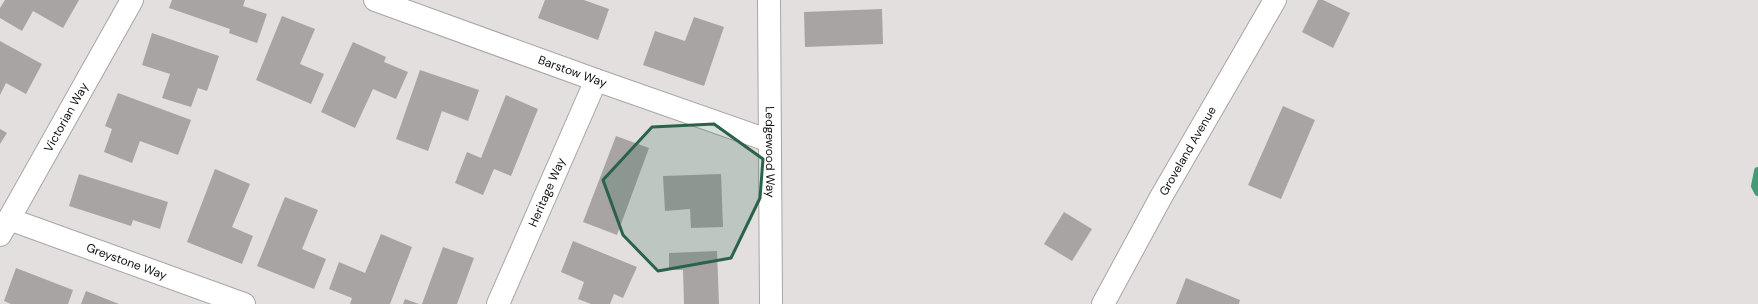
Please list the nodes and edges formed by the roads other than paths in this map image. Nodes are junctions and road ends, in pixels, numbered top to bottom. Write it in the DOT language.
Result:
graph roads {
  1 [pos="132,0"];
  2 [pos="375,0"];
  3 [pos="769,0"];
  4 [pos="1275,0"];
  5 [pos="596,80"];
  6 [pos="770,141"];
  7 [pos="5,227"];
  8 [pos="244,304"];
  9 [pos="498,304"];
  10 [pos="771,304"];
  11 [pos="1103,304"];
  1 -- 7 [label="street, Victorian Way"];
  2 -- 5 [label="street, Barstow Way"];
  3 -- 6 [label="street, Ledgewood Way"];
  4 -- 11 [label="street, Groveland Avenue"];
  5 -- 6 [label="street, Barstow Way"];
  5 -- 9 [label="street, Heritage Way"];
  6 -- 10 [label="street, Ledgewood Way"];
  7 -- 8 [label="street, Greystone Way"];
}
